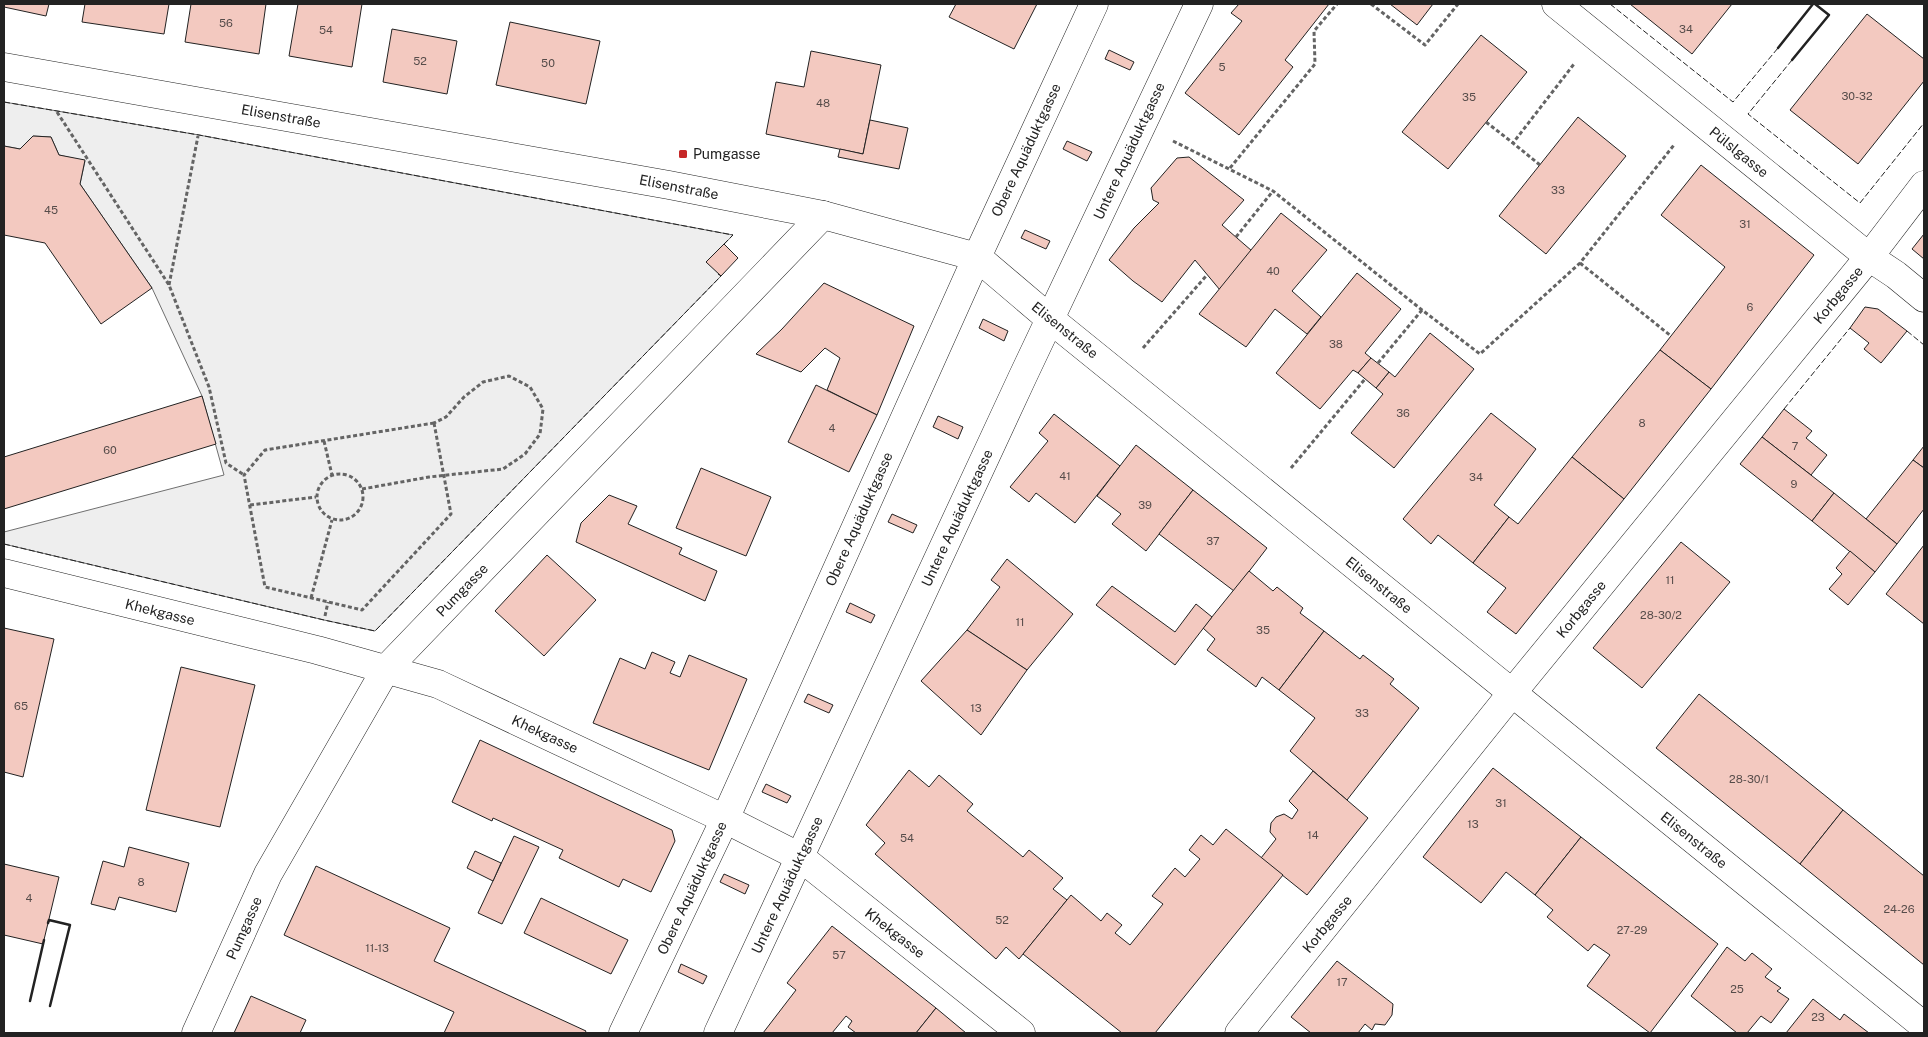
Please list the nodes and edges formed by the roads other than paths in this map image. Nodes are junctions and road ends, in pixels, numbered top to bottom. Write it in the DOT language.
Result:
graph roads {
  1 [pos="1094,4"];
  2 [pos="1199,4"];
  3 [pos="1556,4"];
  4 [pos="4,67"];
  5 [pos="1924,186"];
  6 [pos="823,215"];
  7 [pos="977,257"];
  8 [pos="1869,257"];
  9 [pos="1924,298"];
  10 [pos="1050,319"];
  11 [pos="4,573"];
  12 [pos="386,669"];
  13 [pos="1512,693"];
  14 [pos="725,819"];
  15 [pos="800,858"];
  16 [pos="1924,1026"];
  17 [pos="196,1033"];
  18 [pos="623,1033"];
  19 [pos="718,1033"];
  20 [pos="1022,1033"];
  21 [pos="1239,1033"];
  1 -- 7 [label="street, Obere Aquäduktgasse"];
  2 -- 10 [label="street, Untere Aquäduktgasse"];
  3 -- 8 [label="street, Pülslgasse"];
  4 -- 6 [label="street, Elisenstraße"];
  5 -- 8 [label="street, Korbgasse"];
  6 -- 7 [label="street, Elisenstraße"];
  6 -- 12 [label="street, Pumgasse"];
  7 -- 10 [label="street, Elisenstraße"];
  7 -- 14 [label="street, Obere Aquäduktgasse"];
  8 -- 9 [label="street, Pülslgasse"];
  8 -- 13 [label="street, Korbgasse"];
  10 -- 13 [label="street, Elisenstraße"];
  10 -- 15 [label="street, Untere Aquäduktgasse"];
  11 -- 12 [label="street, Khekgasse"];
  12 -- 14 [label="street, Khekgasse"];
  12 -- 17 [label="street, Pumgasse"];
  13 -- 16 [label="street, Elisenstraße"];
  13 -- 21 [label="street, Korbgasse"];
  14 -- 15 [label="street, Khekgasse"];
  14 -- 18 [label="street, Obere Aquäduktgasse"];
  15 -- 19 [label="street, Untere Aquäduktgasse"];
  15 -- 20 [label="street, Khekgasse"];
}
